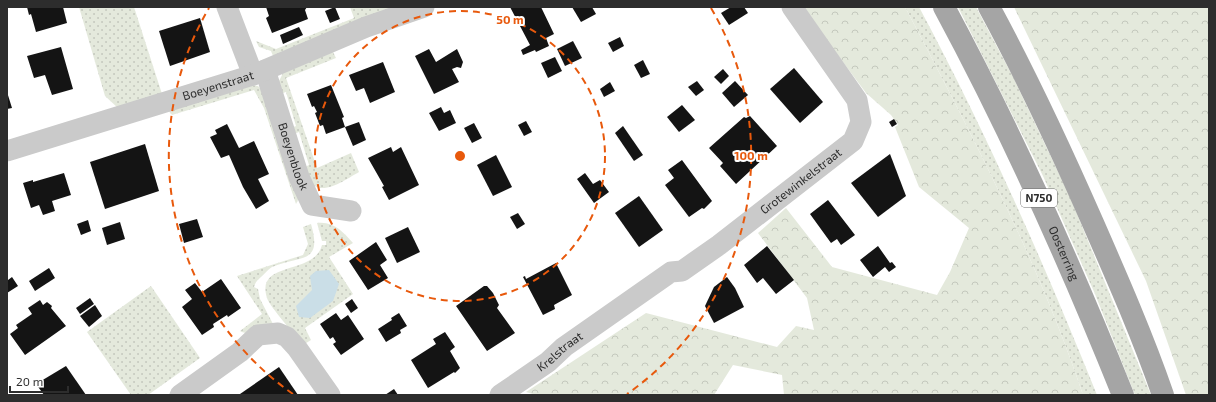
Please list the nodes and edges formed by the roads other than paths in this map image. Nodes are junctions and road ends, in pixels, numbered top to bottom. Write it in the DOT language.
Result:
graph roads {
  1 [pos="227,7"];
  2 [pos="424,7"];
  3 [pos="792,7"];
  4 [pos="944,7"];
  5 [pos="989,7"];
  6 [pos="259,73"];
  7 [pos="7,151"];
  8 [pos="351,211"];
  9 [pos="620,309"];
  10 [pos="180,395"];
  11 [pos="330,395"];
  12 [pos="500,395"];
  13 [pos="1123,395"];
  14 [pos="1163,395"];
  1 -- 6 [label="street"];
  2 -- 6 [label="street, Boeyenstraat"];
  3 -- 9 [label="street, Grotewinkelstraat"];
  4 -- 13 [label="main road, Oosterring / N750"];
  5 -- 14 [label="main road"];
  6 -- 7 [label="street, Boeyenstraat"];
  6 -- 8 [label="street, Boeyenblook"];
  9 -- 12 [label="street, Krelstraat"];
  10 -- 11 [label="street"];
}
